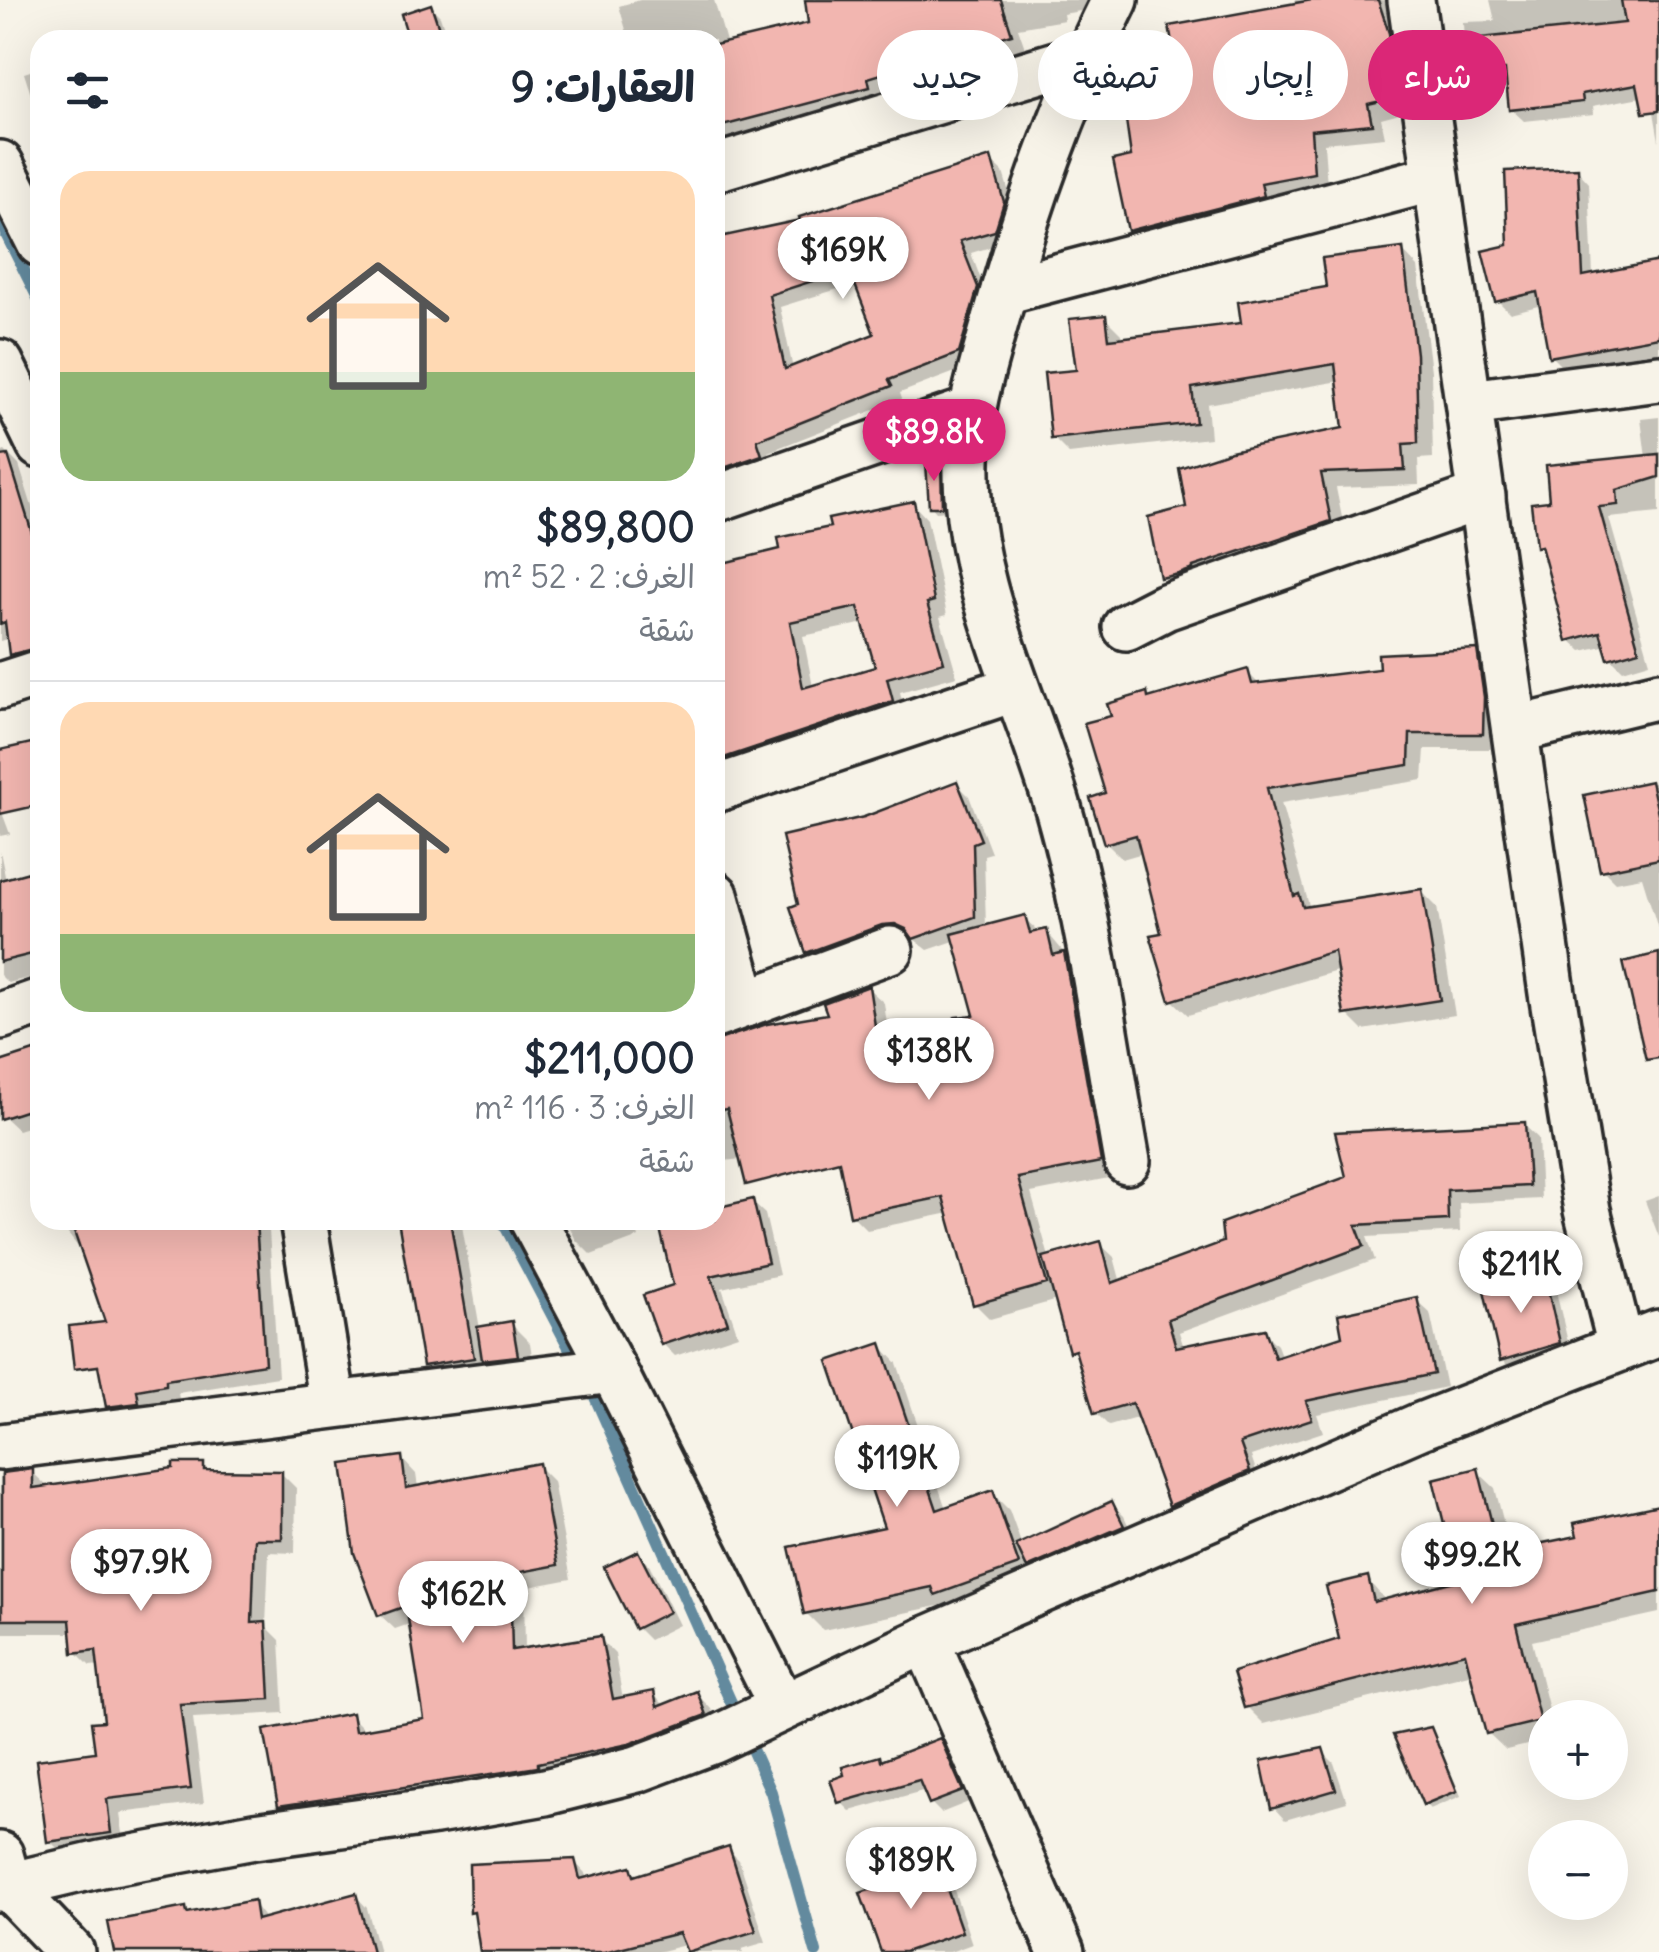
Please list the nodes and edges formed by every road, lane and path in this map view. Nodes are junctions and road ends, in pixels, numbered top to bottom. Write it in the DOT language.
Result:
graph roads {
  1 [pos="1115,0"];
  2 [pos="1411,0"];
  3 [pos="1099,30"];
  4 [pos="1038,70"];
  5 [pos="1062,120"];
  6 [pos="0,164"];
  7 [pos="725,165"];
  8 [pos="1435,178"];
  9 [pos="30,223"];
  10 [pos="1004,291"];
  11 [pos="0,363"];
  12 [pos="1659,378"];
  13 [pos="1470,403"];
  14 [pos="972,410"];
  15 [pos="30,414"];
  16 [pos="725,496"];
  17 [pos="1482,496"];
  18 [pos="1126,627"];
  19 [pos="30,676"];
  20 [pos="0,686"];
  21 [pos="1016,688"];
  22 [pos="1659,696"];
  23 [pos="1515,730"];
  24 [pos="725,787"];
  25 [pos="890,950"];
  26 [pos="725,971"];
  27 [pos="30,1006"];
  28 [pos="730,1009"];
  29 [pos="0,1016"];
  30 [pos="1127,1161"];
  31 [pos="305,1230"];
  32 [pos="538,1230"];
  33 [pos="1640,1340"];
  34 [pos="613,1370"];
  35 [pos="333,1404"];
  36 [pos="0,1447"];
  37 [pos="926,1640"];
  38 [pos="780,1707"];
  39 [pos="3,1877"];
  40 [pos="71,1952"];
  41 [pos="1060,1952"];
  1 -- 3 [label="street"];
  2 -- 8 [label="street"];
  4 -- 7 [label="street"];
  5 -- 10 [label="street"];
  6 -- 9 [label="street"];
  8 -- 10 [label="street"];
  8 -- 13 [label="street"];
  10 -- 14 [label="street"];
  11 -- 15 [label="street"];
  12 -- 13 [label="street"];
  13 -- 17 [label="street"];
  14 -- 16 [label="street"];
  14 -- 21 [label="street"];
  17 -- 18 [label="street"];
  17 -- 23 [label="street"];
  19 -- 20 [label="street"];
  21 -- 24 [label="street"];
  21 -- 30 [label="street"];
  22 -- 23 [label="street"];
  23 -- 33 [label="street"];
  25 -- 28 [label="street"];
  26 -- 28 [label="street"];
  27 -- 29 [label="street"];
  31 -- 35 [label="street"];
  32 -- 34 [label="street"];
  33 -- 37 [label="street"];
  34 -- 35 [label="street"];
  34 -- 38 [label="street"];
  35 -- 36 [label="street"];
  37 -- 38 [label="street"];
  37 -- 41 [label="street"];
  38 -- 39 [label="street"];
  39 -- 40 [label="street"];
}
